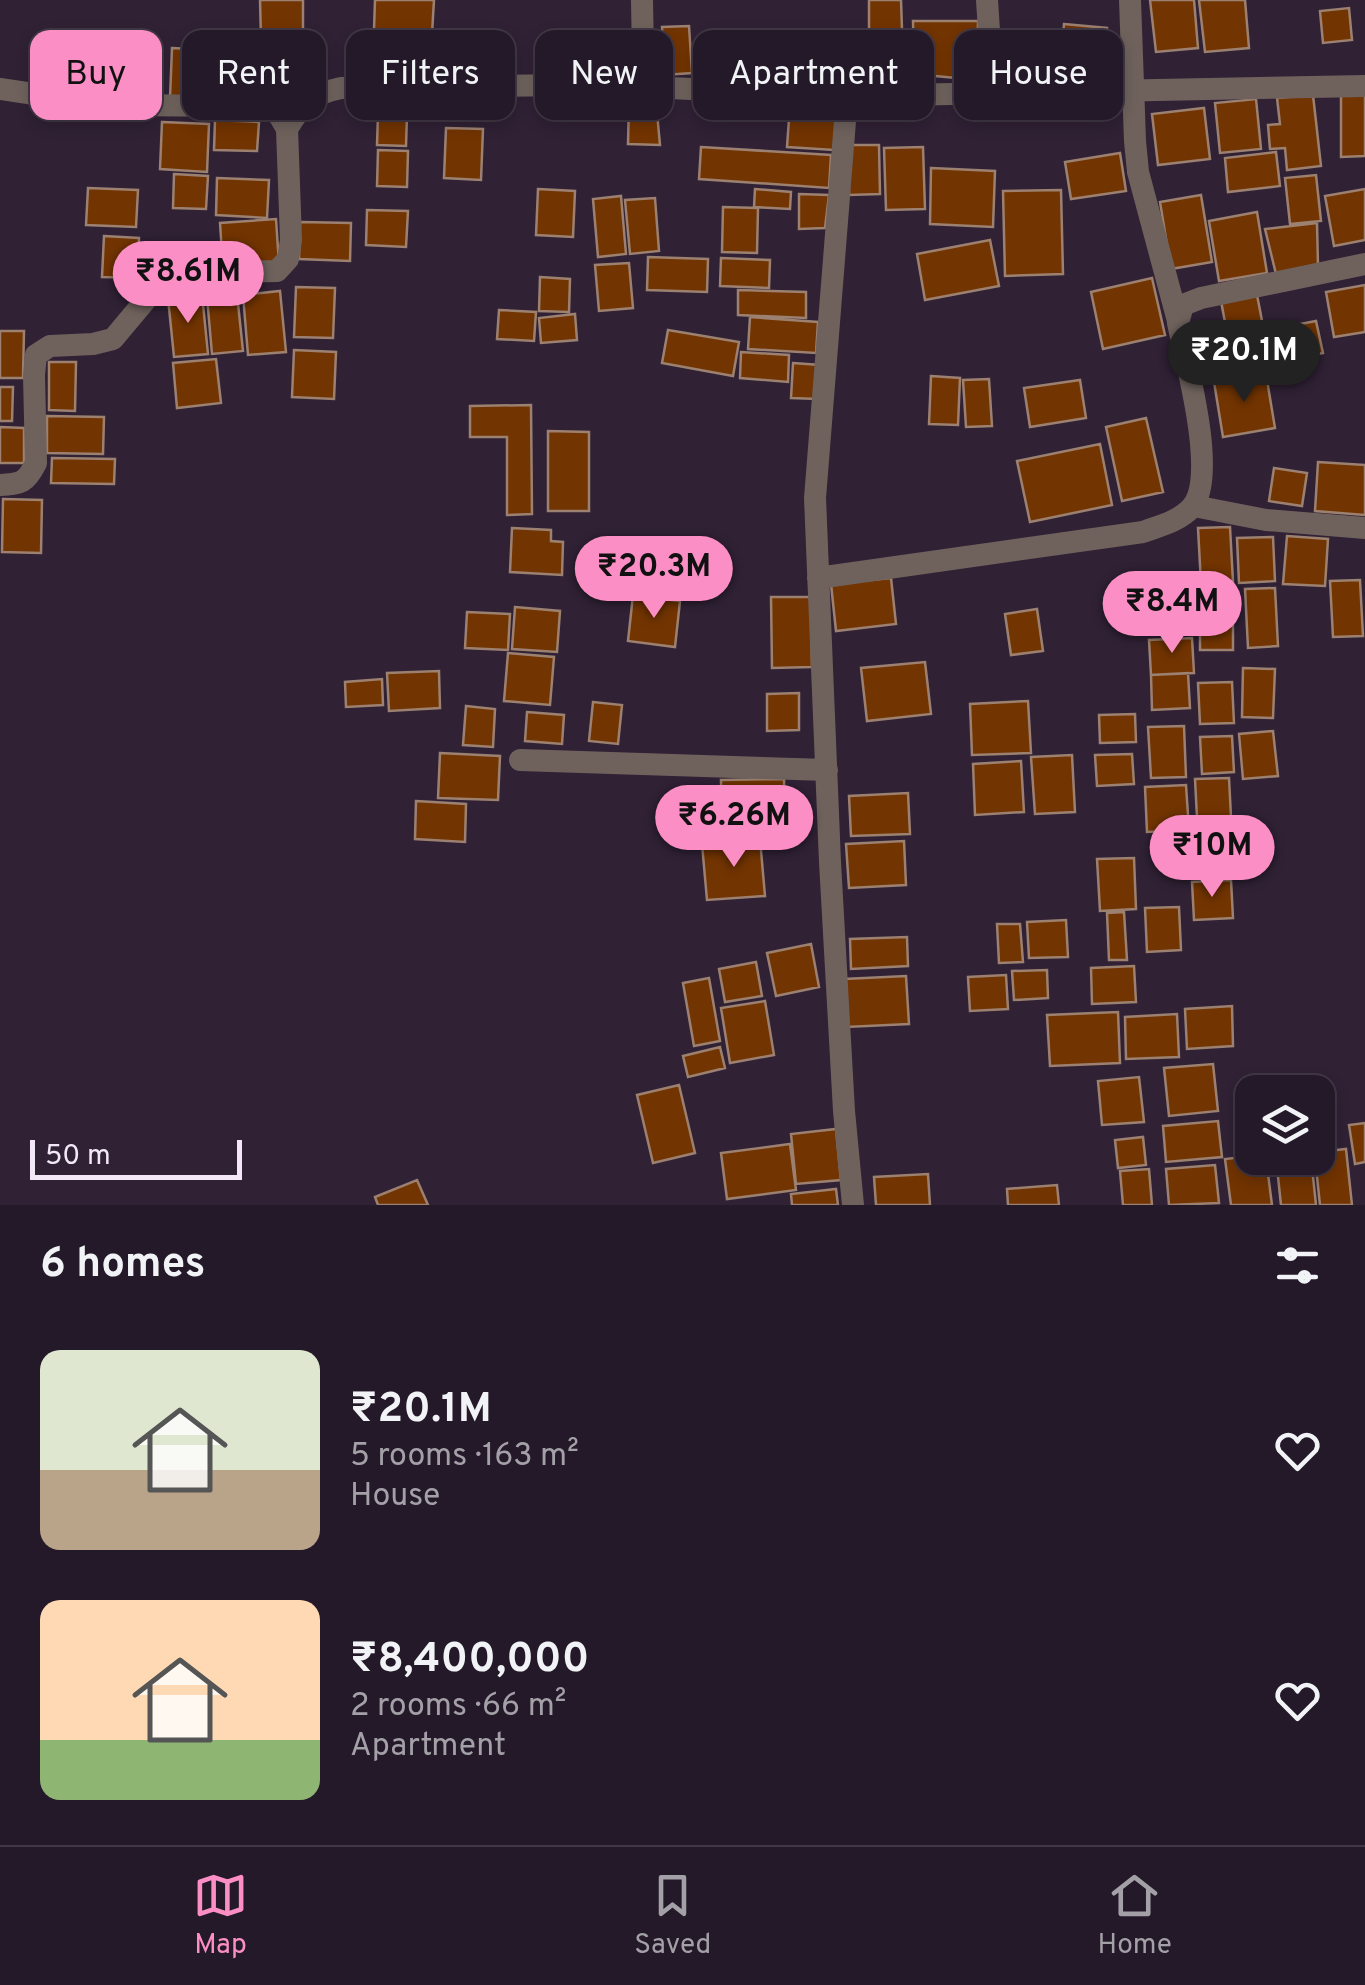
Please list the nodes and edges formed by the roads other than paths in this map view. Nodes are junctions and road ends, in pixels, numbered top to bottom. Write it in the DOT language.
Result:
graph roads {
  1 [pos="642,0"];
  2 [pos="987,0"];
  3 [pos="1130,0"];
  4 [pos="643,30"];
  5 [pos="989,30"];
  6 [pos="535,85"];
  7 [pos="1365,86"];
  8 [pos="0,88"];
  9 [pos="1123,92"];
  10 [pos="1133,92"];
  11 [pos="845,120"];
  12 [pos="287,129"];
  13 [pos="1365,264"];
  14 [pos="1178,323"];
  15 [pos="0,485"];
  16 [pos="1194,506"];
  17 [pos="1365,528"];
  18 [pos="818,578"];
  19 [pos="520,760"];
  20 [pos="827,770"];
  21 [pos="853,1205"];
  1 -- 4 [label="street"];
  2 -- 5 [label="street"];
  3 -- 10 [label="street"];
  6 -- 12 [label="street"];
  7 -- 10 [label="street"];
  8 -- 12 [label="street"];
  9 -- 10 [label="street"];
  10 -- 14 [label="street"];
  11 -- 18 [label="street"];
  12 -- 15 [label="street"];
  13 -- 14 [label="street"];
  14 -- 16 [label="street"];
  16 -- 17 [label="street"];
  16 -- 18 [label="street"];
  18 -- 20 [label="street"];
  19 -- 20 [label="street"];
  20 -- 21 [label="street"];
}
